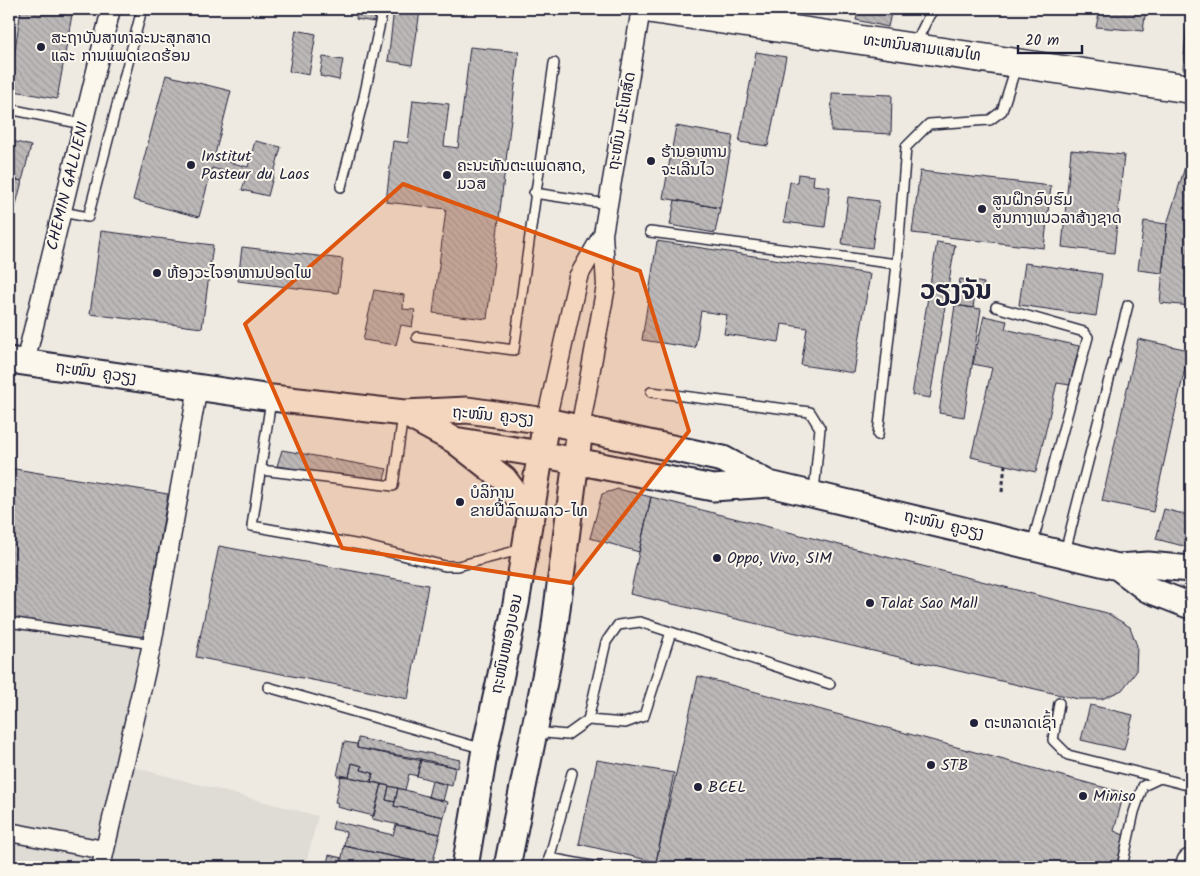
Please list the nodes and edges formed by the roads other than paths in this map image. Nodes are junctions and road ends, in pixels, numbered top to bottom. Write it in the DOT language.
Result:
graph roads {
  1 [pos="110,9"];
  2 [pos="142,9"];
  3 [pos="383,9"];
  4 [pos="641,9"];
  5 [pos="652,9"];
  6 [pos="936,9"];
  7 [pos="913,47"];
  8 [pos="1018,62"];
  9 [pos="554,63"];
  10 [pos="1191,89"];
  11 [pos="9,109"];
  12 [pos="83,124"];
  13 [pos="341,187"];
  14 [pos="534,192"];
  15 [pos="608,204"];
  16 [pos="62,212"];
  17 [pos="650,232"];
  18 [pos="603,234"];
  19 [pos="897,264"];
  20 [pos="1128,305"];
  21 [pos="996,308"];
  22 [pos="417,337"];
  23 [pos="17,361"];
  24 [pos="198,388"];
  25 [pos="651,392"];
  26 [pos="272,398"];
  27 [pos="404,413"];
  28 [pos="546,421"];
  29 [pos="580,429"];
  30 [pos="878,434"];
  31 [pos="454,440"];
  32 [pos="540,454"];
  33 [pos="576,461"];
  34 [pos="261,470"];
  35 [pos="769,484"];
  36 [pos="814,495"];
  37 [pos="532,516"];
  38 [pos="1032,546"];
  39 [pos="525,548"];
  40 [pos="1064,554"];
  41 [pos="1118,567"];
  42 [pos="1191,569"];
  43 [pos="1191,606"];
  44 [pos="9,622"];
  45 [pos="671,632"];
  46 [pos="152,644"];
  47 [pos="830,684"];
  48 [pos="268,687"];
  49 [pos="1059,703"];
  50 [pos="588,720"];
  51 [pos="535,732"];
  52 [pos="485,749"];
  53 [pos="572,773"];
  54 [pos="1160,778"];
  55 [pos="1191,786"];
  56 [pos="9,832"];
  57 [pos="549,858"];
  58 [pos="102,859"];
  59 [pos="1191,863"];
  60 [pos="465,867"];
  61 [pos="507,867"];
  62 [pos="546,867"];
  63 [pos="597,867"];
  64 [pos="1122,867"];
  65 [pos="1190,867"];
  1 -- 12 [label="street, CHEMIN GALLIENI"];
  2 -- 16 [label="lane"];
  3 -- 13 [label="lane"];
  4 -- 15 [label="street, ຖະໜົນ ມະໂຫສົດ"];
  5 -- 7 [label="main road, ທະຫນົນສາມແສນໄທ"];
  6 -- 7 [label="lane"];
  7 -- 8 [label="main road, ທະຫນົນສາມແສນໄທ"];
  8 -- 10 [label="main road, ທະຫນົນສາມແສນໄທ"];
  8 -- 19 [label="lane"];
  9 -- 14 [label="lane"];
  11 -- 12 [label="lane"];
  12 -- 16 [label="street, CHEMIN GALLIENI"];
  14 -- 15 [label="lane"];
  14 -- 22 [label="lane"];
  15 -- 18 [label="street, ຖະໜົນ ມະໂຫສົດ"];
  16 -- 23 [label="street, CHEMIN GALLIENI"];
  17 -- 19 [label="lane"];
  18 -- 28 [label="street, ຖະໜົນ ມະໂຫສົດ"];
  18 -- 29 [label="street, ຖະໜົນ ມະໂຫສົດ"];
  19 -- 30 [label="lane"];
  20 -- 40 [label="lane"];
  21 -- 38 [label="lane"];
  23 -- 24 [label="street, ຖະໜົນ ຄູວຽງ"];
  24 -- 26 [label="street, ຖະໜົນ ຄູວຽງ"];
  24 -- 46 [label="street"];
  25 -- 36 [label="lane"];
  26 -- 27 [label="street, ຖະໜົນ ຄູວຽງ"];
  26 -- 34 [label="lane"];
  27 -- 28 [label="street, ຖະໜົນ ຄູວຽງ"];
  27 -- 31 [label="street, ຖະໜົນ ຄູວຽງ"];
  27 -- 34 [label="lane"];
  28 -- 29 [label="street, ຖະໜົນ ຄູວຽງ"];
  28 -- 32 [label="street, ຖະໜົນໜອງບອນ"];
  29 -- 33 [label="street"];
  29 -- 35 [label="street, ຖະໜົນ ຄູວຽງ"];
  31 -- 32 [label="street, ຖະໜົນ ຄູວຽງ"];
  31 -- 37 [label="street"];
  32 -- 33 [label="street, ຖະໜົນ ຄູວຽງ"];
  32 -- 37 [label="street, ຖະໜົນໜອງບອນ"];
  33 -- 35 [label="street, ຖະໜົນ ຄູວຽງ"];
  33 -- 51 [label="street"];
  34 -- 39 [label="lane"];
  35 -- 36 [label="street, ຖະໜົນ ຄູວຽງ"];
  36 -- 38 [label="street, ຖະໜົນ ຄູວຽງ"];
  37 -- 39 [label="street, ຖະໜົນໜອງບອນ"];
  38 -- 40 [label="street, ຖະໜົນ ຄູວຽງ"];
  39 -- 52 [label="street, ຖະໜົນໜອງບອນ"];
  40 -- 41 [label="street, ຖະໜົນ ຄູວຽງ"];
  41 -- 42 [label="street, ຖະໜົນ ຄູວຽງ"];
  41 -- 43 [label="street, ຖະໜົນ ຄູວຽງ"];
  44 -- 46 [label="lane"];
  45 -- 47 [label="lane"];
  45 -- 50 [label="lane"];
  45 -- 50 [label="lane"];
  46 -- 58 [label="street"];
  48 -- 52 [label="lane"];
  49 -- 54 [label="lane"];
  50 -- 51 [label="lane"];
  51 -- 61 [label="street"];
  52 -- 60 [label="street, ຖະໜົນໜອງບອນ"];
  53 -- 57 [label="lane"];
  54 -- 55 [label="lane"];
  54 -- 64 [label="lane"];
  56 -- 58 [label="street"];
  57 -- 62 [label="lane"];
  57 -- 63 [label="lane"];
  59 -- 65 [label="main road"];
}
